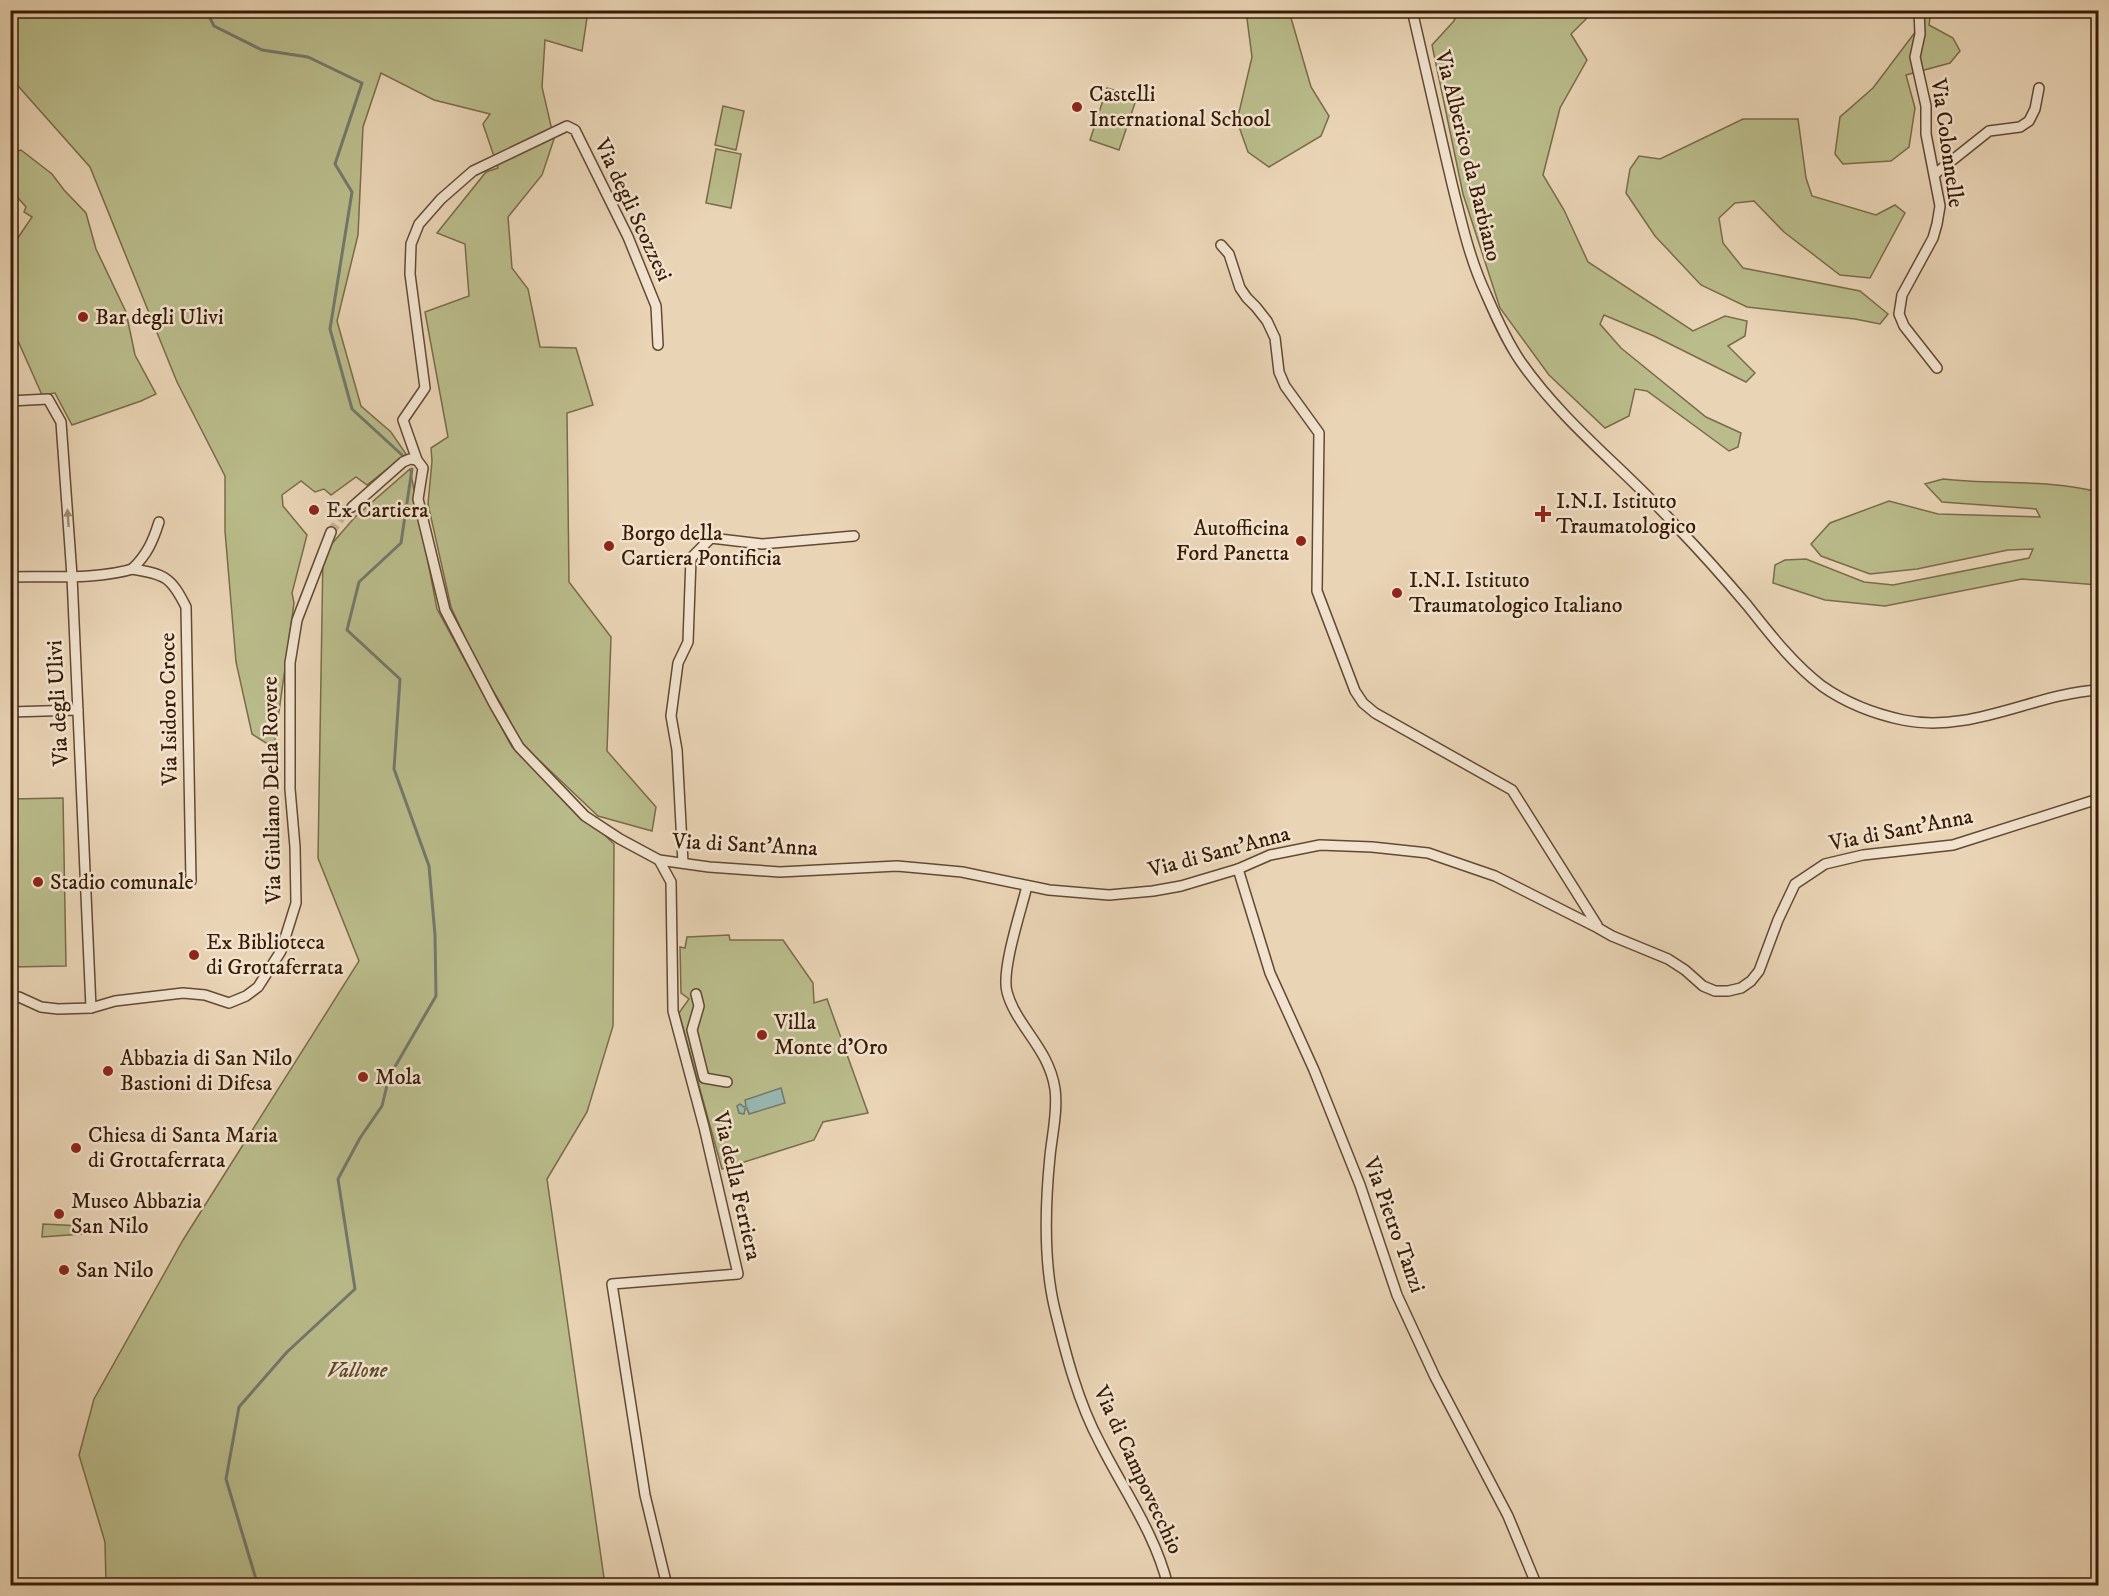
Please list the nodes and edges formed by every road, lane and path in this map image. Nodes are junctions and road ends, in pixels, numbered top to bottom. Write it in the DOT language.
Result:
graph roads {
  1 [pos="1412,10"];
  2 [pos="1919,10"];
  3 [pos="2039,88"];
  4 [pos="1935,174"];
  5 [pos="1221,245"];
  6 [pos="658,345"];
  7 [pos="1937,368"];
  8 [pos="10,401"];
  9 [pos="417,460"];
  10 [pos="352,507"];
  11 [pos="159,522"];
  12 [pos="331,532"];
  13 [pos="854,536"];
  14 [pos="136,568"];
  15 [pos="72,576"];
  16 [pos="10,577"];
  17 [pos="2098,690"];
  18 [pos="78,710"];
  19 [pos="10,712"];
  20 [pos="2098,799"];
  21 [pos="660,860"];
  22 [pos="682,863"];
  23 [pos="1238,869"];
  24 [pos="191,881"];
  25 [pos="1028,886"];
  26 [pos="1598,927"];
  27 [pos="696,994"];
  28 [pos="10,998"];
  29 [pos="92,1008"];
  30 [pos="728,1082"];
  31 [pos="667,1586"];
  32 [pos="1168,1586"];
  33 [pos="1537,1586"];
  1 -- 17 [label="street, Via Alberico da Barbiano"];
  2 -- 4 [label="street, Via Colonnelle"];
  3 -- 4 [label="street"];
  4 -- 7 [label="street, Via Colonnelle"];
  5 -- 26 [label="street"];
  6 -- 9 [label="street, Via degli Scozzesi"];
  15 -- 8 [label="street, Via degli Ulivi, one-way"];
  9 -- 10 [label="street"];
  9 -- 21 [label="street, Via di Sant'Anna"];
  11 -- 14 [label="street"];
  12 -- 29 [label="street, Via Giuliano Della Rovere"];
  13 -- 22 [label="street"];
  14 -- 15 [label="street, Via Isidoro Croce"];
  14 -- 24 [label="street, Via Isidoro Croce"];
  15 -- 16 [label="street, Via Isidoro Croce"];
  15 -- 18 [label="street, Via degli Ulivi"];
  18 -- 19 [label="street"];
  18 -- 29 [label="street, Via degli Ulivi"];
  20 -- 26 [label="street, Via di Sant'Anna"];
  21 -- 22 [label="street, Via di Sant'Anna"];
  21 -- 31 [label="street, Via della Ferriera"];
  22 -- 25 [label="street, Via di Sant'Anna"];
  23 -- 25 [label="street, Via di Sant'Anna"];
  23 -- 26 [label="street, Via di Sant'Anna"];
  23 -- 33 [label="street, Via Pietro Tanzi"];
  25 -- 32 [label="street, Via di Campovecchio"];
  27 -- 30 [label="street"];
  28 -- 29 [label="street"];
}
